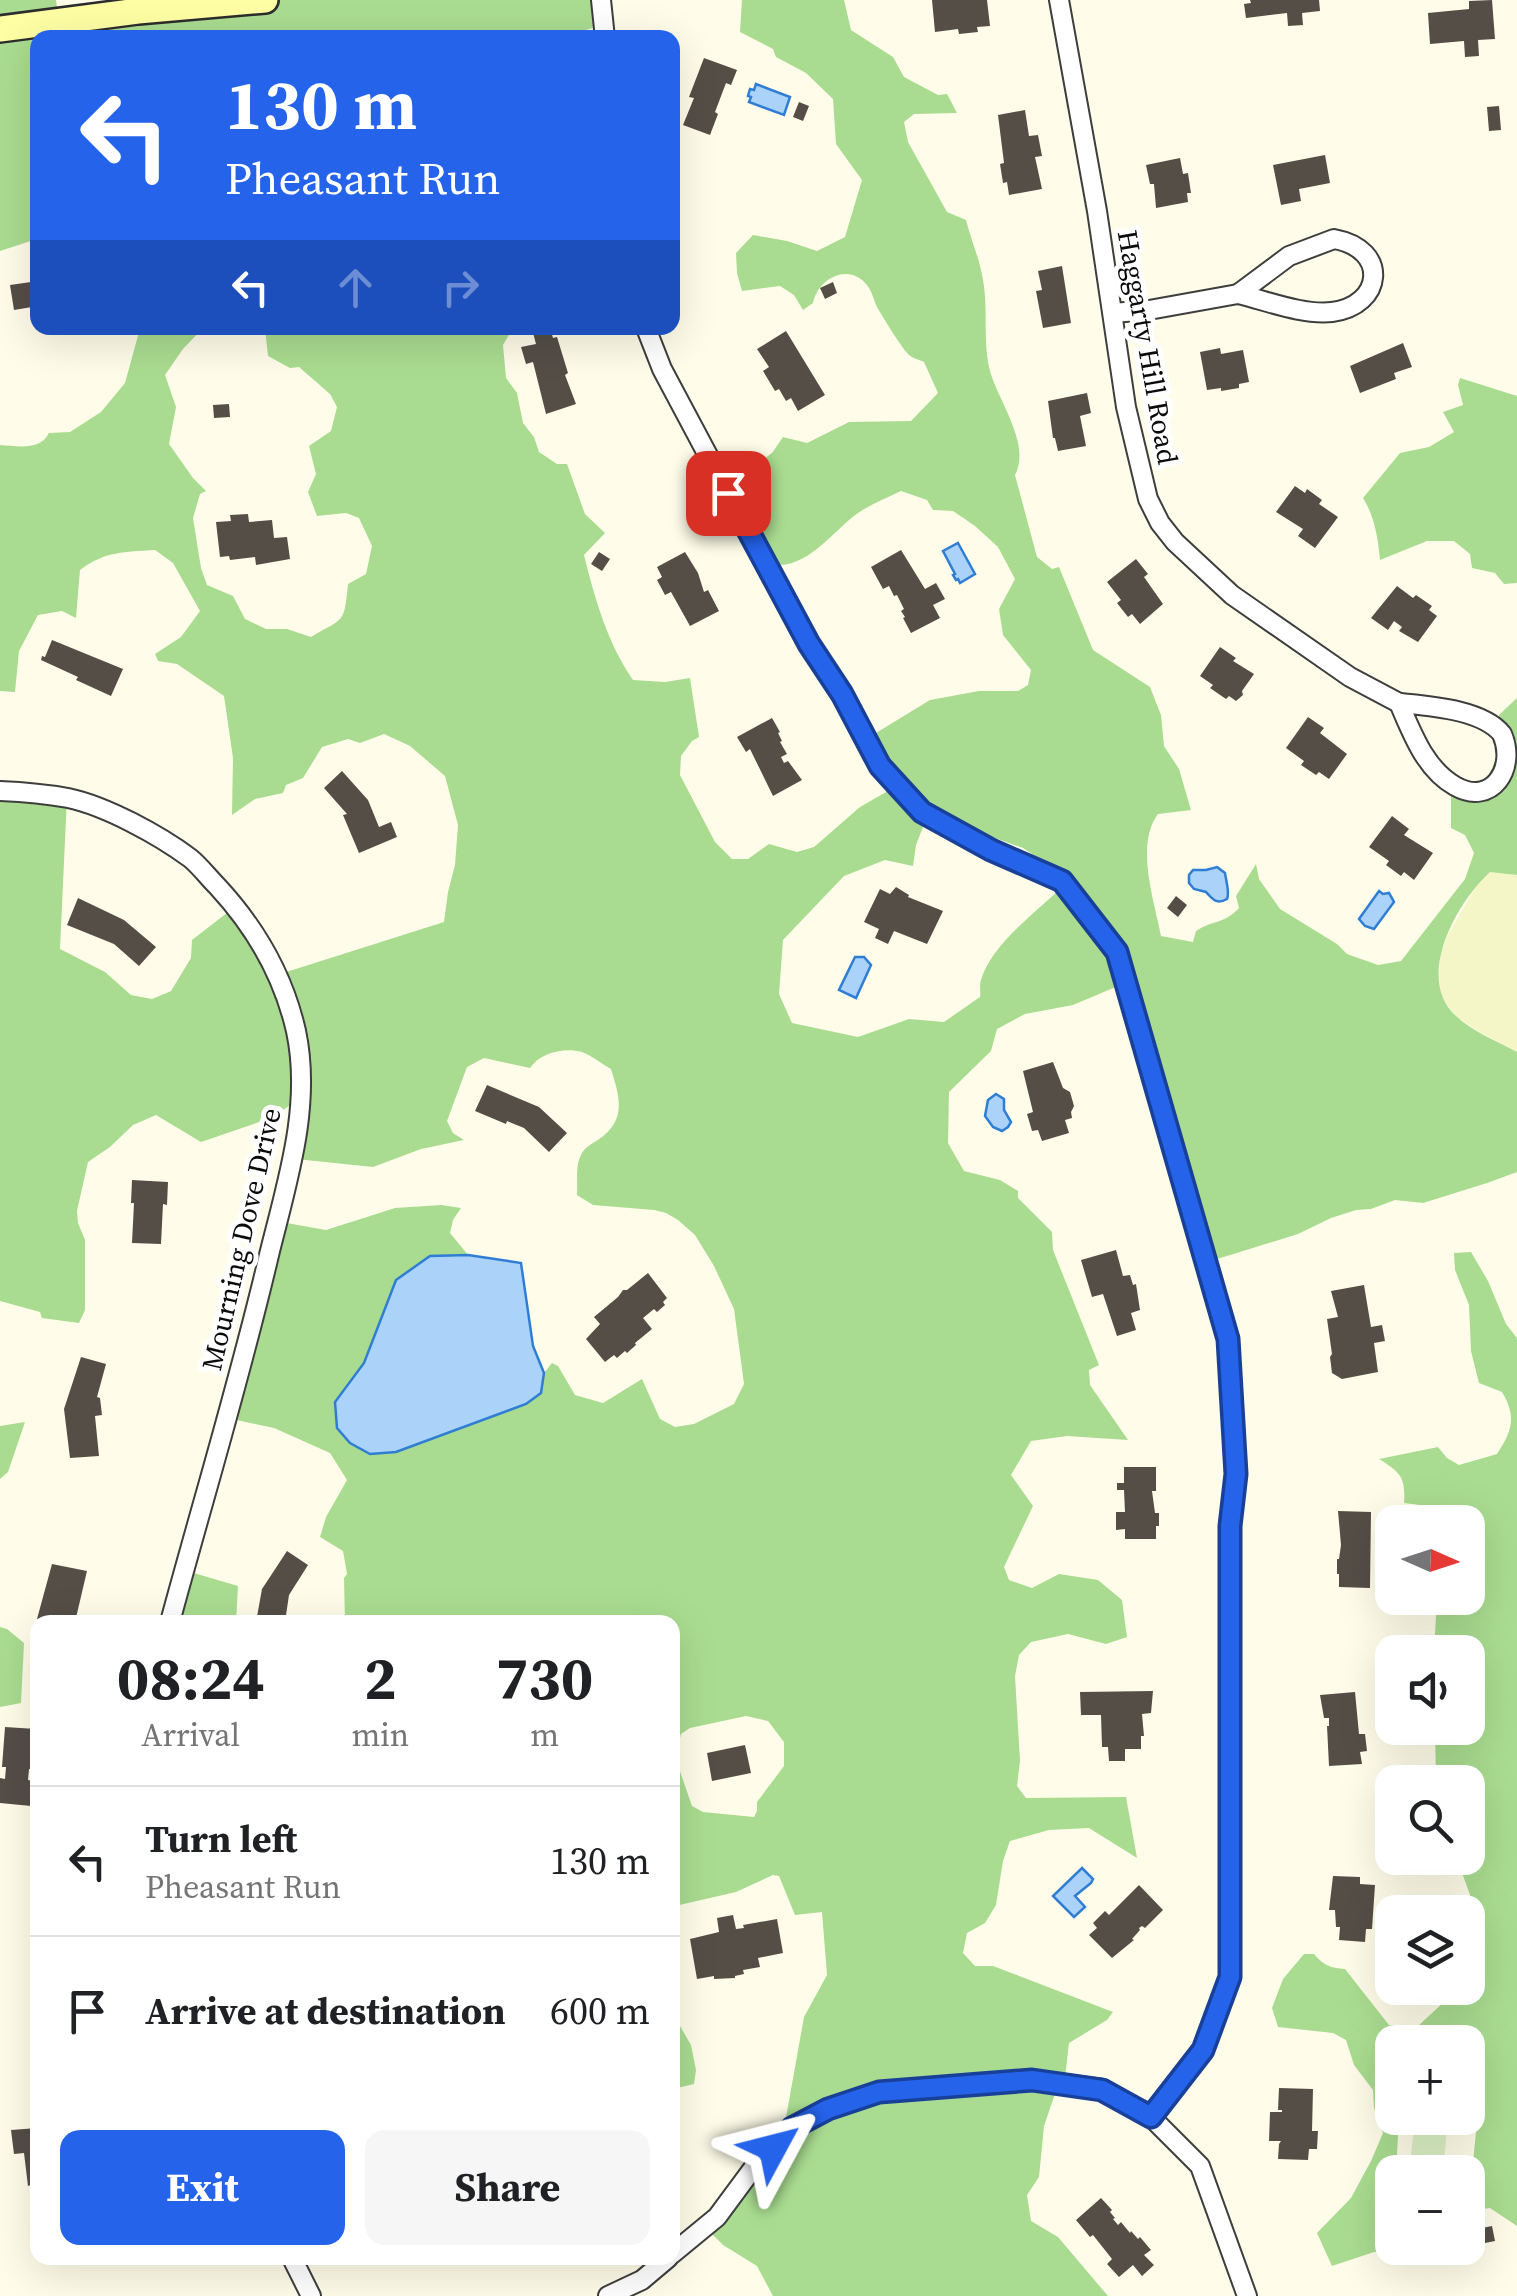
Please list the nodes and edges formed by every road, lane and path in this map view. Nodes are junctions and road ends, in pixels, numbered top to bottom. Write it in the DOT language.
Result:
graph roads {
  1 [pos="265,0"];
  2 [pos="601,0"];
  3 [pos="1059,0"];
  4 [pos="0,29"];
  5 [pos="605,30"];
  6 [pos="1238,294"];
  7 [pos="1112,313"];
  8 [pos="649,335"];
  9 [pos="1399,703"];
  10 [pos="0,791"];
  11 [pos="172,1615"];
  12 [pos="1151,2117"];
  13 [pos="680,2248"];
  14 [pos="296,2265"];
  15 [pos="660,2265"];
  16 [pos="311,2296"];
  17 [pos="608,2296"];
  18 [pos="1246,2296"];
  1 -- 4 [label="street"];
  2 -- 5 [label="street"];
  3 -- 7 [label="street, Haggarty Hill Road"];
  6 -- 6 [label="street"];
  6 -- 7 [label="street"];
  7 -- 9 [label="street, Haggarty Hill Road"];
  8 -- 12 [label="street"];
  9 -- 9 [label="street, Haggarty Hill Road"];
  10 -- 11 [label="street, Mourning Dove Drive"];
  12 -- 13 [label="street"];
  12 -- 18 [label="street"];
  14 -- 16 [label="street"];
  15 -- 17 [label="street"];
}
